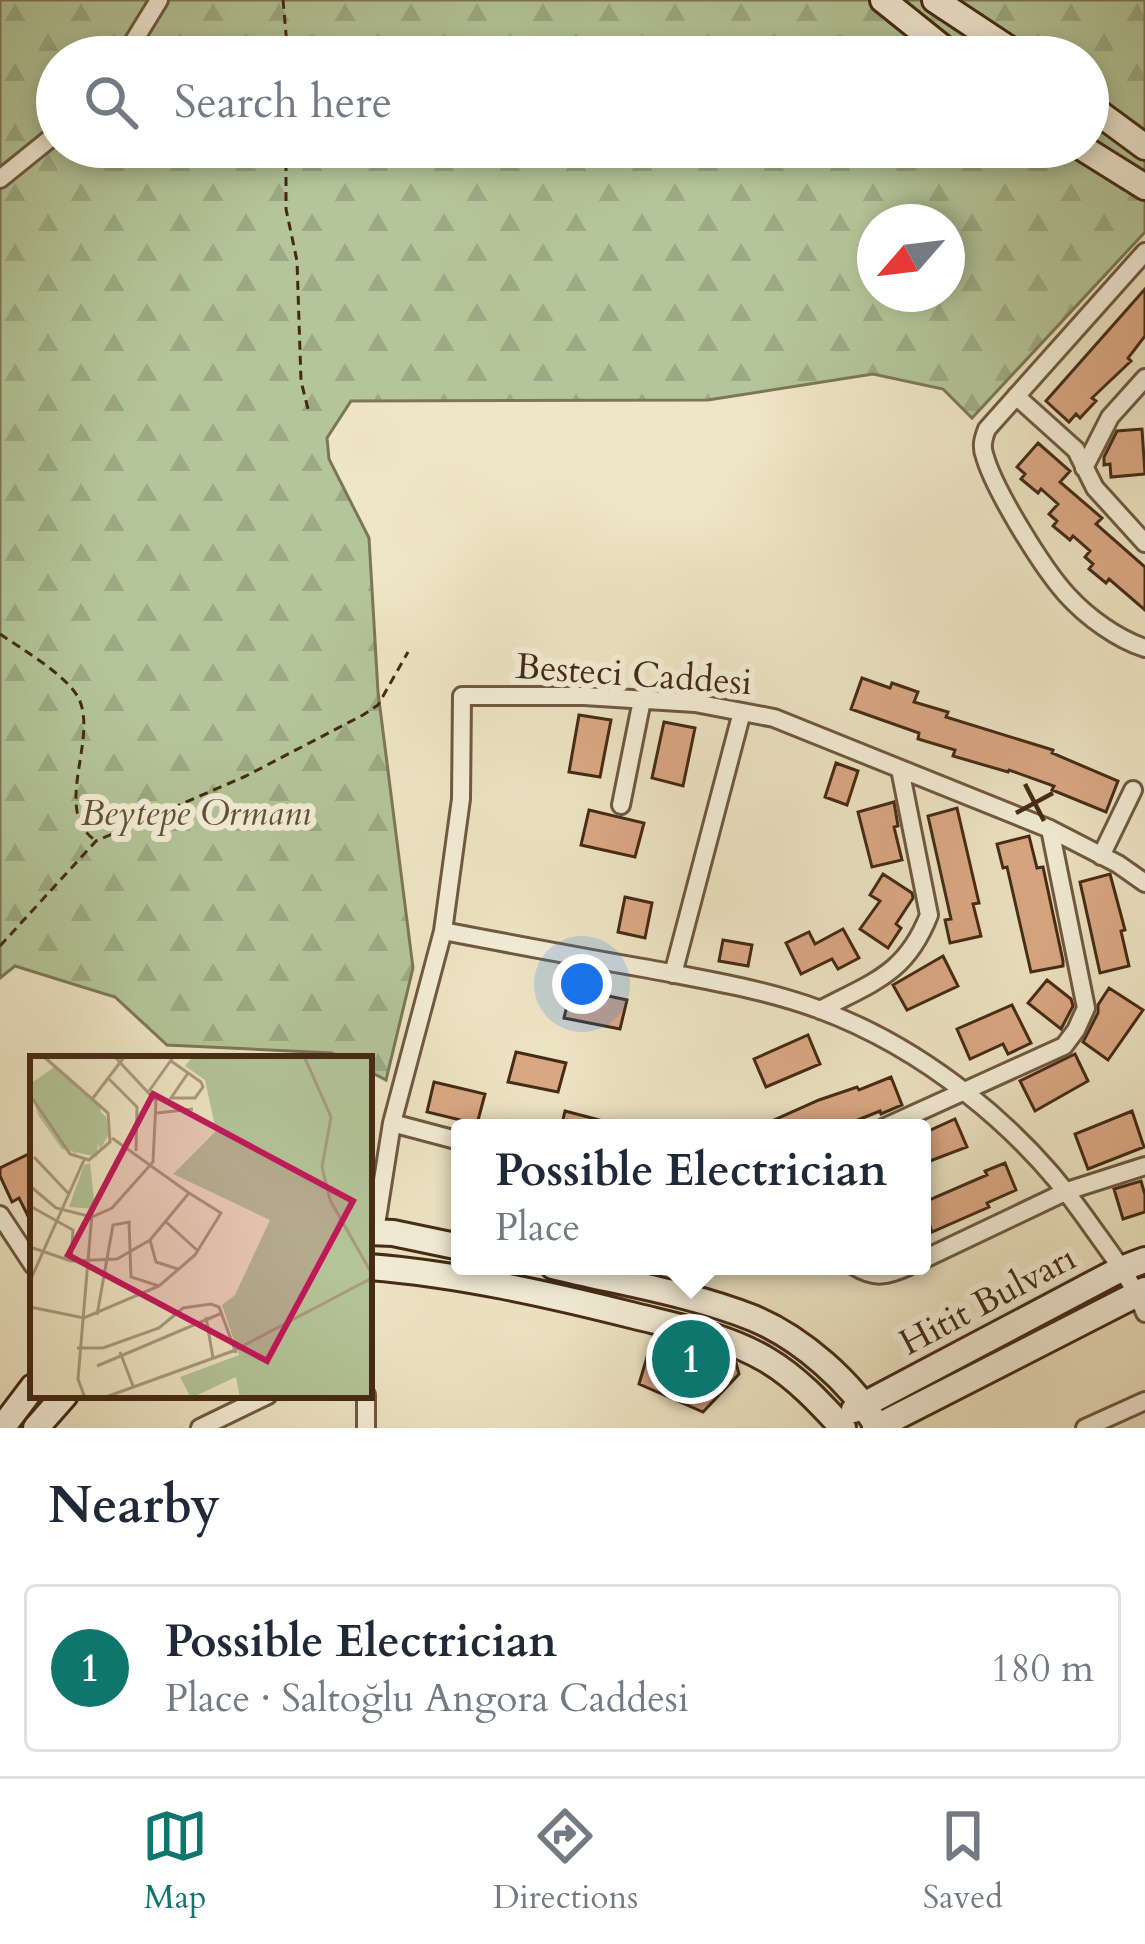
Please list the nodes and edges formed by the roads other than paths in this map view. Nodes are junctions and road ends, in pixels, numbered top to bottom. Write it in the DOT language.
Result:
graph roads {
  1 [pos="159,0"];
  2 [pos="883,0"];
  3 [pos="935,0"];
  4 [pos="137,36"];
  5 [pos="928,36"];
  6 [pos="989,36"];
  7 [pos="1109,120"];
  8 [pos="1145,147"];
  9 [pos="36,150"];
  10 [pos="1109,164"];
  11 [pos="0,178"];
  12 [pos="1145,187"];
  13 [pos="1145,252"];
  14 [pos="1145,378"];
  15 [pos="1016,396"];
  16 [pos="1084,468"];
  17 [pos="1145,542"];
  18 [pos="1145,648"];
  19 [pos="642,700"];
  20 [pos="742,712"];
  21 [pos="900,769"];
  22 [pos="1133,790"];
  23 [pos="621,806"];
  24 [pos="1050,829"];
  25 [pos="1101,856"];
  26 [pos="1145,883"];
  27 [pos="442,931"];
  28 [pos="673,974"];
  29 [pos="820,1010"];
  30 [pos="965,1091"];
  31 [pos="903,1119"];
  32 [pos="392,1123"];
  33 [pos="451,1139"];
  34 [pos="1145,1166"];
  35 [pos="1067,1191"];
  36 [pos="0,1215"];
  37 [pos="372,1232"];
  38 [pos="372,1237"];
  39 [pos="451,1245"];
  40 [pos="931,1256"];
  41 [pos="30,1260"];
  42 [pos="1133,1264"];
  43 [pos="372,1267"];
  44 [pos="590,1275"];
  45 [pos="1142,1298"];
  46 [pos="30,1391"];
  47 [pos="62,1398"];
  48 [pos="262,1398"];
  49 [pos="1145,1401"];
  50 [pos="874,1422"];
  51 [pos="839,1424"];
  52 [pos="2,1428"];
  53 [pos="36,1428"];
  54 [pos="200,1428"];
  55 [pos="1085,1428"];
  1 -- 4 [label="street"];
  2 -- 5 [label="street"];
  3 -- 6 [label="street"];
  7 -- 8 [label="street"];
  9 -- 11 [label="street"];
  10 -- 12 [label="street"];
  13 -- 15 [label="street"];
  14 -- 16 [label="street"];
  15 -- 16 [label="street"];
  15 -- 18 [label="street"];
  16 -- 17 [label="street"];
  19 -- 20 [label="street, Besteci Caddesi"];
  19 -- 23 [label="street"];
  19 -- 27 [label="street, Besteci Caddesi"];
  20 -- 21 [label="street, Besteci Caddesi"];
  20 -- 28 [label="street"];
  21 -- 24 [label="street, Besteci Caddesi"];
  21 -- 29 [label="street"];
  22 -- 25 [label="street"];
  24 -- 25 [label="street, Besteci Caddesi"];
  24 -- 30 [label="street"];
  25 -- 26 [label="street, Besteci Caddesi"];
  27 -- 28 [label="street"];
  27 -- 32 [label="street"];
  28 -- 29 [label="street"];
  29 -- 30 [label="street"];
  30 -- 31 [label="street"];
  30 -- 35 [label="street"];
  32 -- 33 [label="street"];
  32 -- 37 [label="street"];
  34 -- 35 [label="street"];
  35 -- 40 [label="street"];
  35 -- 42 [label="street"];
  36 -- 41 [label="street"];
  38 -- 39 [label="street"];
  42 -- 45 [label="street"];
  42 -- 50 [label="street, Hitit Bulvarı"];
  43 -- 51 [label="street"];
  44 -- 50 [label="street"];
  45 -- 50 [label="street, Hitit Bulvarı"];
  46 -- 52 [label="street"];
  47 -- 53 [label="street"];
  48 -- 54 [label="street"];
  49 -- 55 [label="street"];
  50 -- 51 [label="street"];
}
